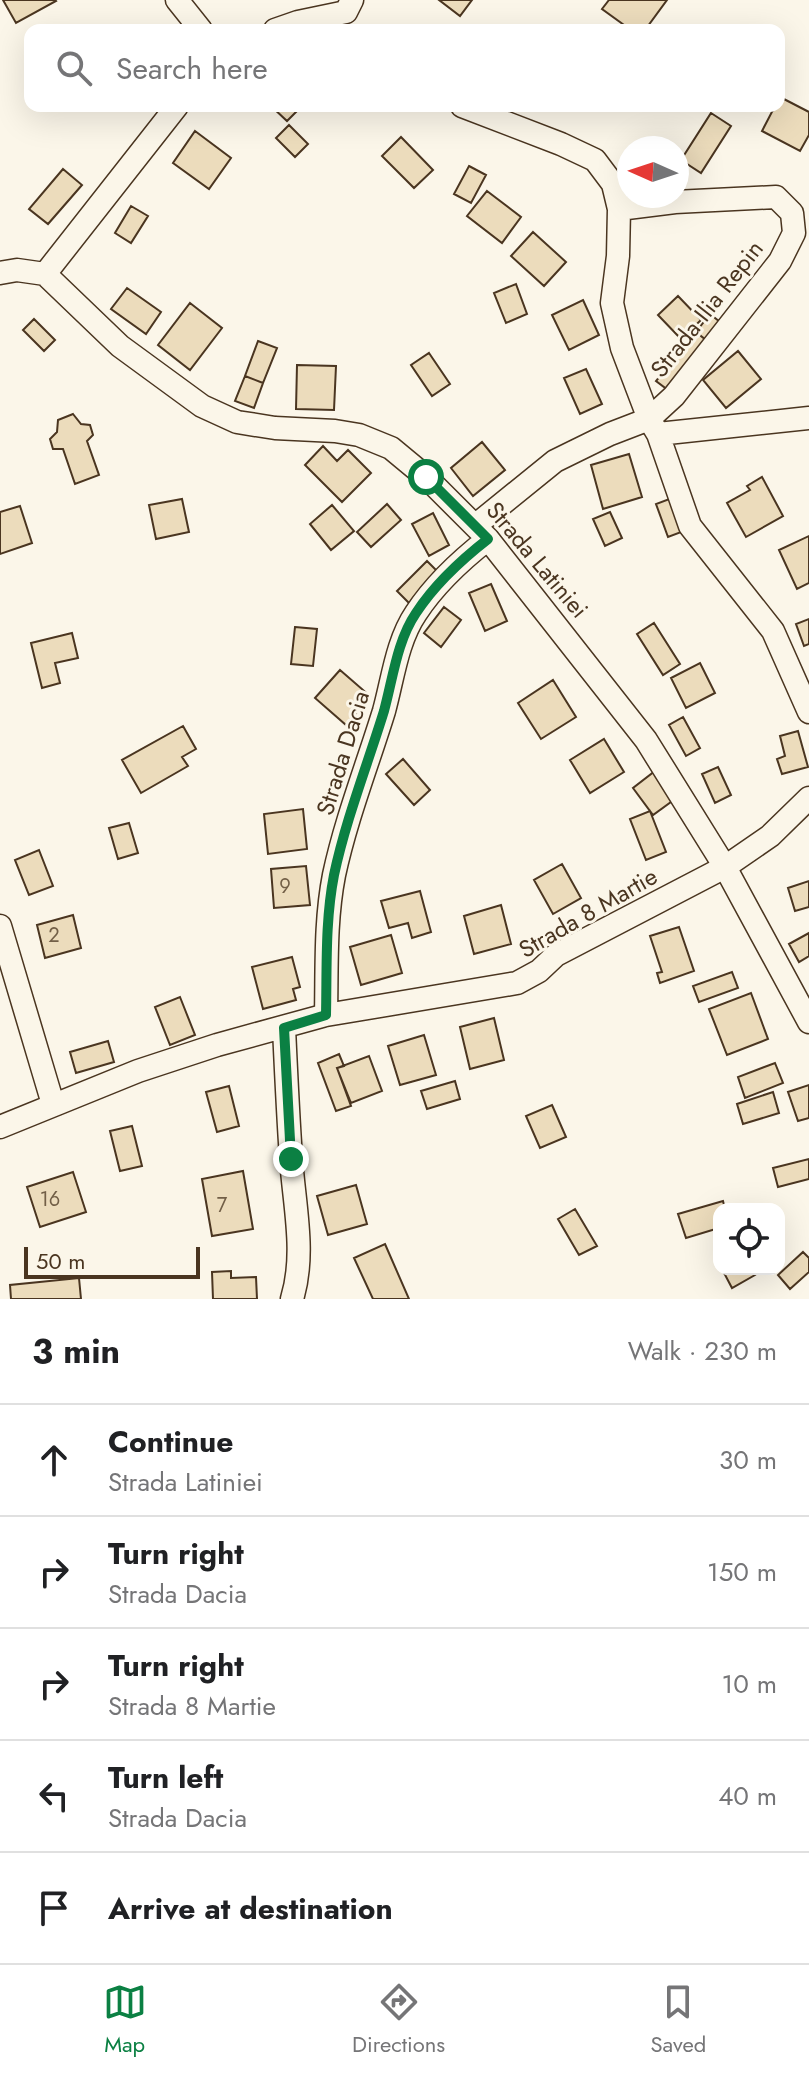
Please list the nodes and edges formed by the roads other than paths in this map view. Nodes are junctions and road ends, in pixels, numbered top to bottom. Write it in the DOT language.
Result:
graph roads {
  1 [pos="177,0"];
  2 [pos="349,14"];
  3 [pos="196,24"];
  4 [pos="292,24"];
  5 [pos="172,112"];
  6 [pos="478,112"];
  7 [pos="619,209"];
  8 [pos="0,273"];
  9 [pos="45,274"];
  10 [pos="809,418"];
  11 [pos="653,427"];
  12 [pos="482,532"];
  13 [pos="809,712"];
  14 [pos="809,798"];
  15 [pos="725,867"];
  16 [pos="0,926"];
  17 [pos="326,1015"];
  18 [pos="809,1022"];
  19 [pos="284,1028"];
  20 [pos="53,1104"];
  21 [pos="0,1127"];
  22 [pos="292,1299"];
  1 -- 3 [label="street"];
  2 -- 4 [label="street"];
  5 -- 9 [label="street"];
  6 -- 7 [label="street, Strada Ilia Repin"];
  7 -- 11 [label="street, Strada Ilia Repin"];
  7 -- 11 [label="street, Strada Ilia Repin"];
  8 -- 9 [label="street"];
  9 -- 12 [label="street, Strada Latiniei"];
  10 -- 11 [label="street, Strada Ilia Repin"];
  11 -- 12 [label="street, Strada Ilia Repin"];
  11 -- 13 [label="street, Strada Ilia Repin"];
  12 -- 15 [label="street, Strada Latiniei"];
  12 -- 17 [label="street, Strada Dacia"];
  14 -- 15 [label="street, Strada 8 Martie"];
  15 -- 17 [label="street, Strada 8 Martie"];
  15 -- 18 [label="street, Strada Latiniei"];
  16 -- 20 [label="street"];
  17 -- 19 [label="street, Strada 8 Martie"];
  19 -- 20 [label="street, Strada 8 Martie"];
  19 -- 22 [label="street"];
  20 -- 21 [label="street, Strada 8 Martie"];
}
